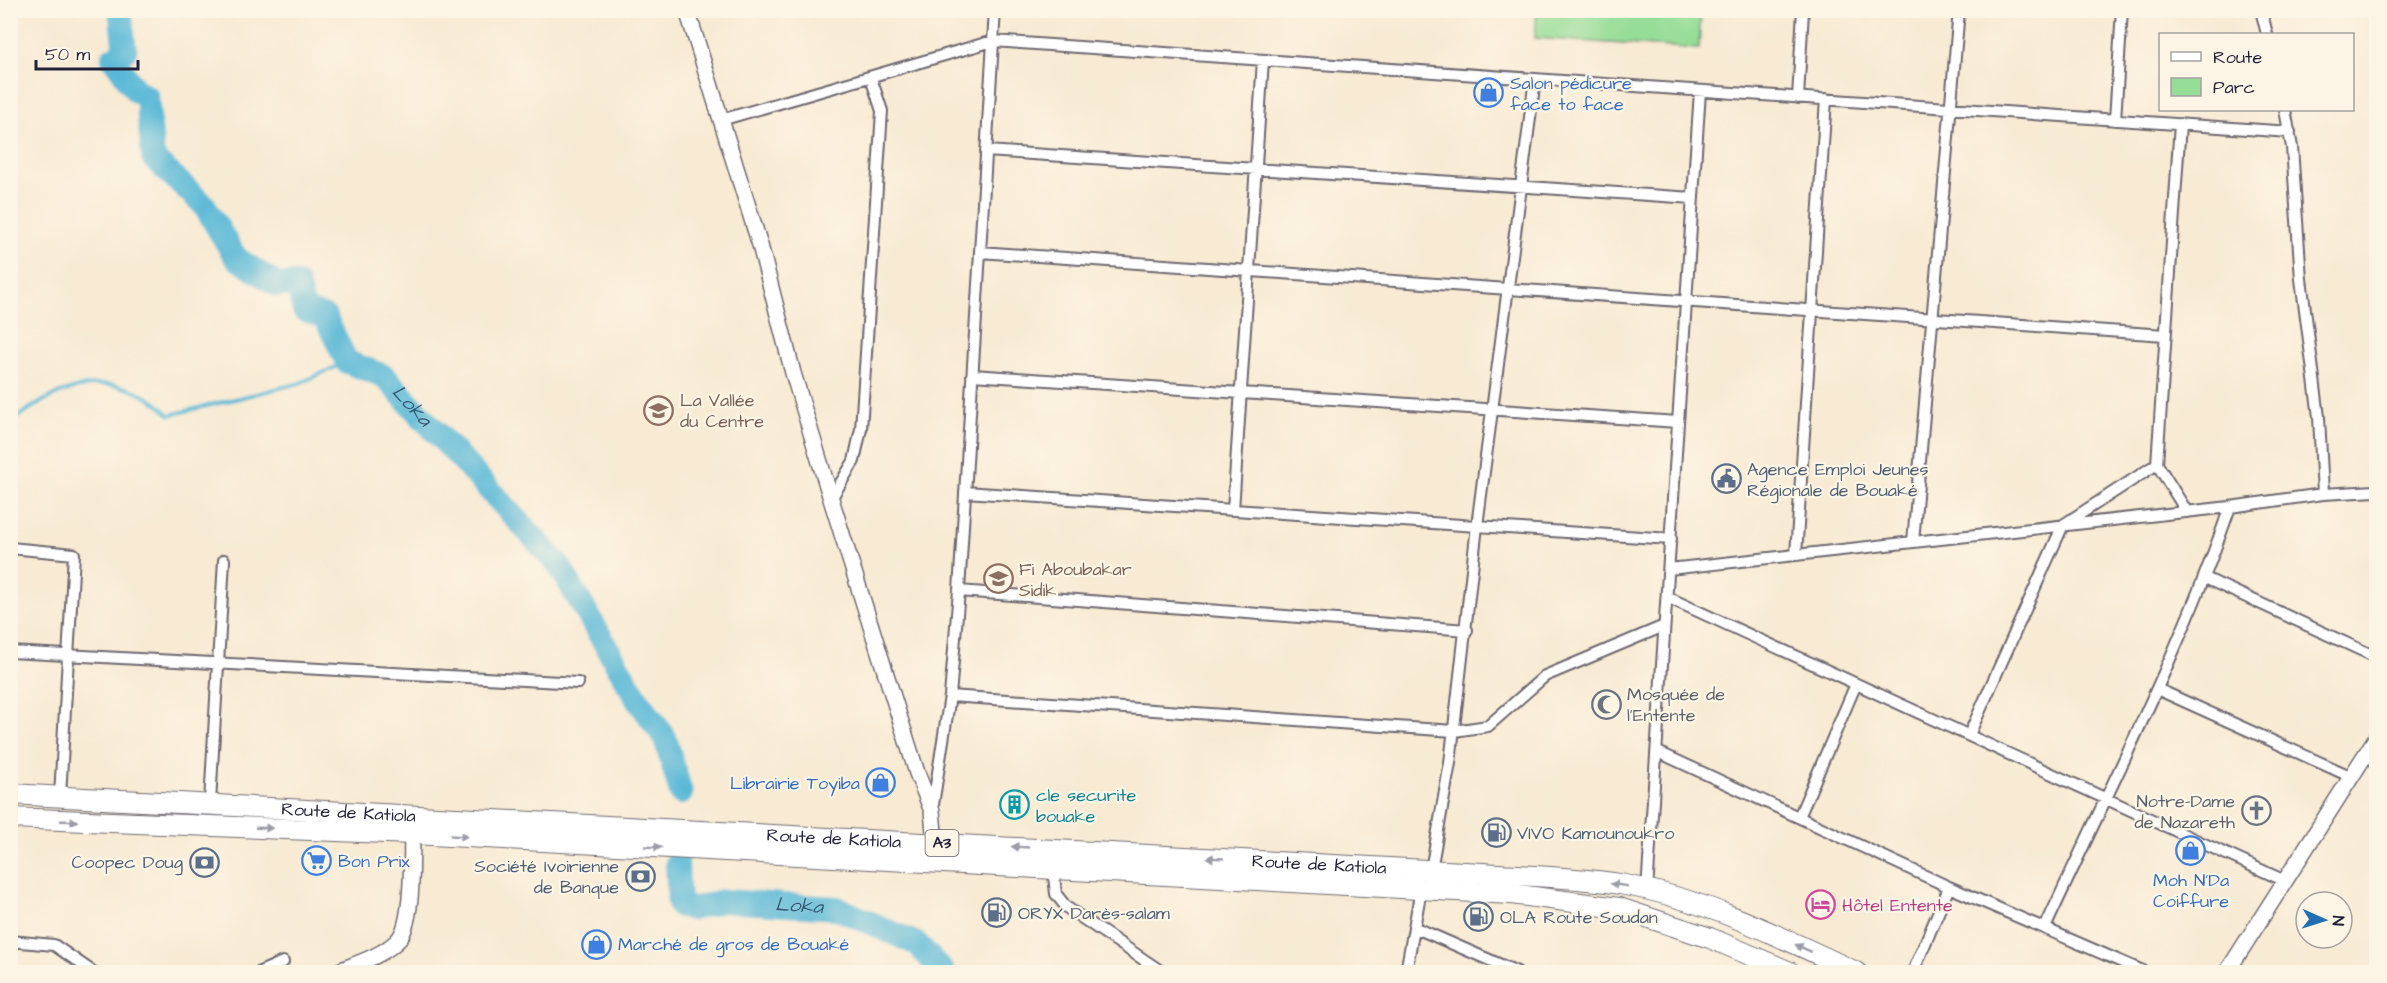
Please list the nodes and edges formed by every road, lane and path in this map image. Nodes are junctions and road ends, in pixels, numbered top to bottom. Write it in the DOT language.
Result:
graph roads {
  1 [pos="687,10"];
  2 [pos="995,10"];
  3 [pos="1803,10"];
  4 [pos="1959,10"];
  5 [pos="2122,10"];
  6 [pos="2261,10"];
  7 [pos="2267,33"];
  8 [pos="993,41"];
  9 [pos="1263,60"];
  10 [pos="872,78"];
  11 [pos="1535,80"];
  12 [pos="1700,91"];
  13 [pos="1797,98"];
  14 [pos="1826,99"];
  15 [pos="1949,106"];
  16 [pos="2285,111"];
  17 [pos="722,120"];
  18 [pos="2115,120"];
  19 [pos="2180,124"];
  20 [pos="2290,132"];
  21 [pos="986,151"];
  22 [pos="1256,169"];
  23 [pos="1523,186"];
  24 [pos="1693,198"];
  25 [pos="980,252"];
  26 [pos="1249,271"];
  27 [pos="1509,288"];
  28 [pos="1686,301"];
  29 [pos="1812,310"];
  30 [pos="1930,318"];
  31 [pos="2165,335"];
  32 [pos="972,375"];
  33 [pos="1241,393"];
  34 [pos="1492,409"];
  35 [pos="1678,422"];
  36 [pos="2157,464"];
  37 [pos="2376,490"];
  38 [pos="964,492"];
  39 [pos="2323,494"];
  40 [pos="831,499"];
  41 [pos="2230,507"];
  42 [pos="1233,510"];
  43 [pos="2187,512"];
  44 [pos="2063,525"];
  45 [pos="1477,526"];
  46 [pos="1671,539"];
  47 [pos="1913,542"];
  48 [pos="10,548"];
  49 [pos="1796,555"];
  50 [pos="224,560"];
  51 [pos="1669,569"];
  52 [pos="2205,578"];
  53 [pos="959,591"];
  54 [pos="1667,597"];
  55 [pos="1665,626"];
  56 [pos="1467,630"];
  57 [pos="10,652"];
  58 [pos="67,655"];
  59 [pos="2376,657"];
  60 [pos="218,663"];
  61 [pos="578,683"];
  62 [pos="1856,684"];
  63 [pos="2157,689"];
  64 [pos="950,696"];
  65 [pos="1454,731"];
  66 [pos="1969,735"];
  67 [pos="2376,738"];
  68 [pos="1658,752"];
  69 [pos="2352,777"];
  70 [pos="10,794"];
  71 [pos="60,796"];
  72 [pos="2106,797"];
  73 [pos="210,803"];
  74 [pos="932,811"];
  75 [pos="1799,817"];
  76 [pos="10,818"];
  77 [pos="412,824"];
  78 [pos="936,852"];
  79 [pos="1053,867"];
  80 [pos="1431,870"];
  81 [pos="2285,881"];
  82 [pos="1949,887"];
  83 [pos="1421,889"];
  84 [pos="1647,891"];
  85 [pos="1414,927"];
  86 [pos="2045,928"];
  87 [pos="10,941"];
  88 [pos="69,954"];
  89 [pos="283,962"];
  90 [pos="78,972"];
  91 [pos="93,972"];
  92 [pos="260,972"];
  93 [pos="336,972"];
  94 [pos="1162,972"];
  95 [pos="1406,972"];
  96 [pos="1517,972"];
  97 [pos="1790,972"];
  98 [pos="1856,972"];
  99 [pos="1912,972"];
  100 [pos="2145,972"];
  101 [pos="2227,972"];
  1 -- 17 [label="street"];
  2 -- 8 [label="street"];
  3 -- 13 [label="street"];
  4 -- 15 [label="street"];
  5 -- 18 [label="street"];
  6 -- 7 [label="street"];
  8 -- 9 [label="street"];
  8 -- 10 [label="street"];
  8 -- 21 [label="street"];
  9 -- 11 [label="street"];
  9 -- 22 [label="street"];
  10 -- 17 [label="street"];
  10 -- 40 [label="street"];
  11 -- 12 [label="street"];
  11 -- 23 [label="street"];
  12 -- 13 [label="street"];
  12 -- 24 [label="street"];
  13 -- 14 [label="street"];
  14 -- 15 [label="street"];
  14 -- 29 [label="street"];
  15 -- 18 [label="street"];
  15 -- 30 [label="street"];
  16 -- 20 [label="street"];
  17 -- 40 [label="street"];
  18 -- 19 [label="street"];
  19 -- 20 [label="street"];
  19 -- 31 [label="street"];
  20 -- 39 [label="street"];
  21 -- 22 [label="street"];
  21 -- 25 [label="street"];
  22 -- 23 [label="street"];
  22 -- 26 [label="street"];
  23 -- 24 [label="street"];
  23 -- 27 [label="street"];
  24 -- 28 [label="street"];
  25 -- 26 [label="street"];
  25 -- 32 [label="street"];
  26 -- 27 [label="street"];
  26 -- 33 [label="street"];
  27 -- 28 [label="street"];
  27 -- 34 [label="street"];
  28 -- 29 [label="street"];
  28 -- 35 [label="street"];
  29 -- 30 [label="street"];
  29 -- 49 [label="street"];
  30 -- 31 [label="street"];
  30 -- 47 [label="street"];
  31 -- 36 [label="street"];
  32 -- 33 [label="street"];
  32 -- 38 [label="street"];
  33 -- 34 [label="street"];
  33 -- 42 [label="street"];
  34 -- 35 [label="street"];
  34 -- 45 [label="street"];
  35 -- 46 [label="street"];
  36 -- 43 [label="street"];
  36 -- 44 [label="street"];
  37 -- 39 [label="street"];
  38 -- 42 [label="street"];
  38 -- 53 [label="street"];
  39 -- 41 [label="street"];
  40 -- 74 [label="street"];
  41 -- 43 [label="street"];
  41 -- 52 [label="street"];
  42 -- 45 [label="street"];
  43 -- 44 [label="street"];
  44 -- 47 [label="street"];
  44 -- 66 [label="street"];
  45 -- 46 [label="street"];
  45 -- 56 [label="street"];
  46 -- 51 [label="street"];
  47 -- 49 [label="street"];
  48 -- 58 [label="street"];
  49 -- 51 [label="street"];
  50 -- 60 [label="street"];
  51 -- 54 [label="street"];
  52 -- 59 [label="street"];
  52 -- 63 [label="street"];
  53 -- 56 [label="street"];
  53 -- 64 [label="street"];
  54 -- 55 [label="street"];
  54 -- 62 [label="street"];
  55 -- 65 [label="street"];
  55 -- 68 [label="street"];
  56 -- 65 [label="street"];
  57 -- 58 [label="street"];
  58 -- 60 [label="street"];
  58 -- 71 [label="street"];
  60 -- 61 [label="street"];
  60 -- 73 [label="street"];
  62 -- 66 [label="street"];
  62 -- 75 [label="street"];
  63 -- 69 [label="street"];
  63 -- 72 [label="street"];
  64 -- 65 [label="street"];
  64 -- 74 [label="street"];
  65 -- 80 [label="street"];
  66 -- 72 [label="street"];
  67 -- 69 [label="street"];
  68 -- 75 [label="street"];
  68 -- 84 [label="street"];
  69 -- 81 [label="street"];
  70 -- 71 [label="highway, Route de Katiola / A3"];
  71 -- 73 [label="highway, Route de Katiola / A3"];
  72 -- 81 [label="street"];
  72 -- 86 [label="street"];
  73 -- 77 [label="highway, Route de Katiola / A3"];
  74 -- 78 [label="street"];
  75 -- 82 [label="street"];
  76 -- 77 [label="highway, Route de Katiola / A3, one-way"];
  77 -- 78 [label="highway, Route de Katiola / A3"];
  77 -- 93 [label="street"];
  78 -- 79 [label="highway, Route de Katiola / A3"];
  80 -- 78 [label="highway, Route de Katiola / A3, one-way"];
  79 -- 83 [label="highway, Route de Katiola / A3"];
  79 -- 94 [label="street"];
  84 -- 80 [label="highway, Route de Katiola / A3, one-way"];
  81 -- 101 [label="street"];
  82 -- 86 [label="street"];
  82 -- 99 [label="street"];
  83 -- 85 [label="street"];
  83 -- 97 [label="highway, Route de Katiola / A3"];
  98 -- 84 [label="highway, Route de Katiola / A3, one-way"];
  85 -- 95 [label="street"];
  85 -- 96 [label="street"];
  86 -- 100 [label="street"];
  87 -- 88 [label="street"];
  88 -- 90 [label="street"];
  88 -- 91 [label="street"];
  89 -- 92 [label="street"];
}
